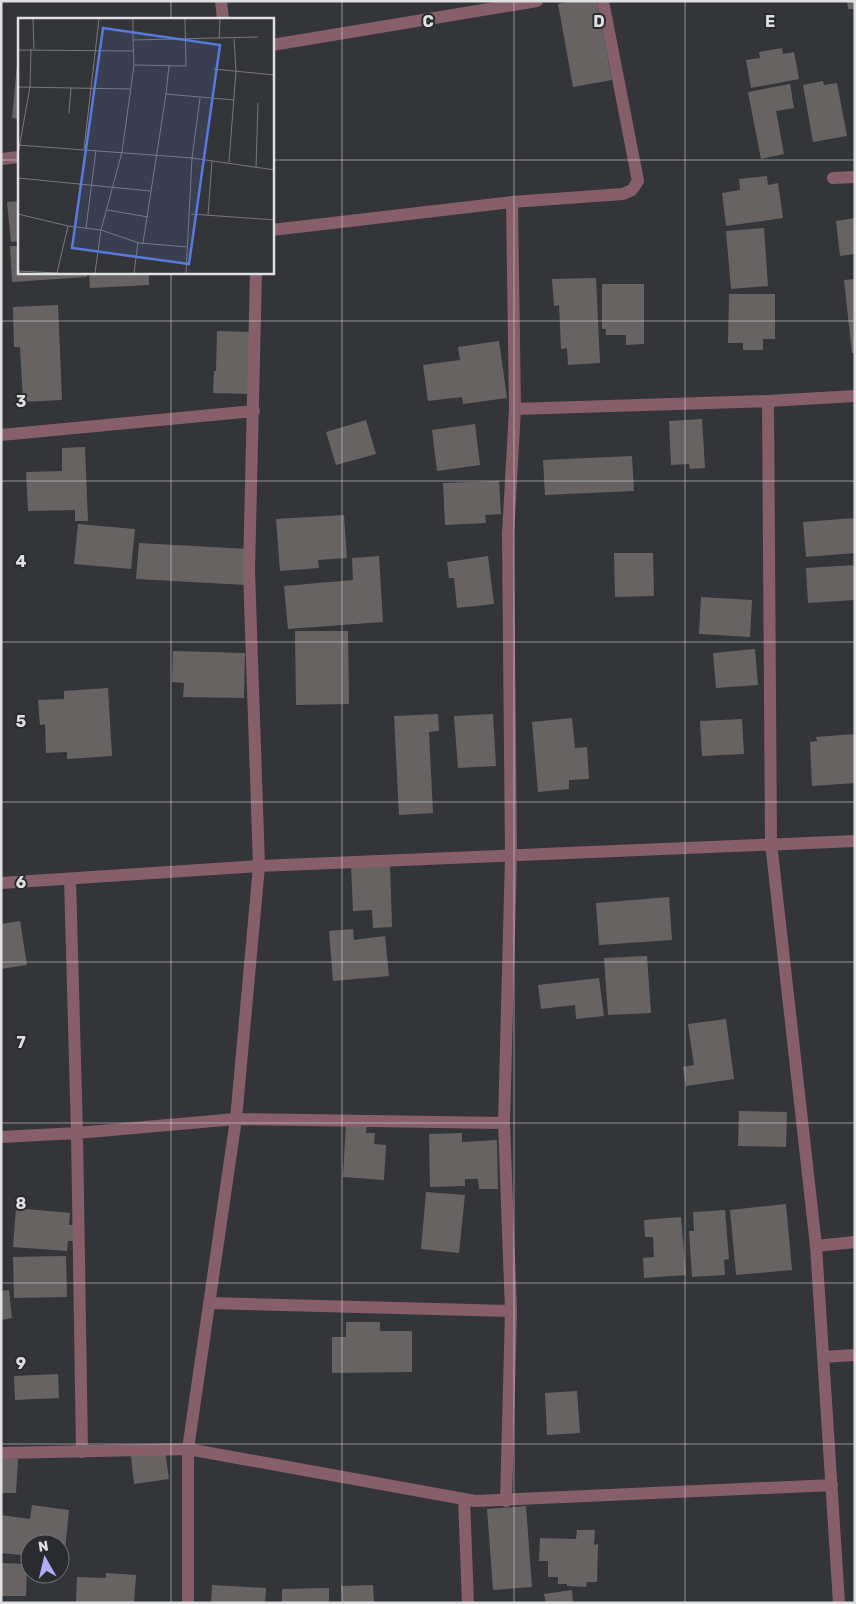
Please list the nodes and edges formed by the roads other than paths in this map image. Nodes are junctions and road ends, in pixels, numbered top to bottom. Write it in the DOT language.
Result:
graph roads {
  1 [pos="221,1"];
  2 [pos="537,1"];
  3 [pos="603,1"];
  4 [pos="224,18"];
  5 [pos="274,45"];
  6 [pos="18,157"];
  7 [pos="1,159"];
  8 [pos="855,177"];
  9 [pos="832,178"];
  10 [pos="512,202"];
  11 [pos="274,230"];
  12 [pos="256,274"];
  13 [pos="855,396"];
  14 [pos="768,401"];
  15 [pos="515,409"];
  16 [pos="254,411"];
  17 [pos="1,435"];
  18 [pos="855,841"];
  19 [pos="771,843"];
  20 [pos="511,856"];
  21 [pos="260,866"];
  22 [pos="70,879"];
  23 [pos="1,883"];
  24 [pos="236,1119"];
  25 [pos="504,1123"];
  26 [pos="77,1133"];
  27 [pos="1,1137"];
  28 [pos="855,1242"];
  29 [pos="816,1246"];
  30 [pos="209,1303"];
  31 [pos="511,1311"];
  32 [pos="855,1355"];
  33 [pos="823,1357"];
  34 [pos="188,1449"];
  35 [pos="82,1452"];
  36 [pos="1,1454"];
  37 [pos="832,1484"];
  38 [pos="464,1499"];
  39 [pos="506,1500"];
  40 [pos="188,1603"];
  41 [pos="468,1603"];
  42 [pos="839,1603"];
  1 -- 4 [label="street"];
  2 -- 5 [label="street"];
  3 -- 10 [label="street"];
  6 -- 7 [label="street"];
  8 -- 9 [label="street"];
  10 -- 11 [label="street"];
  10 -- 15 [label="street"];
  12 -- 16 [label="street"];
  13 -- 14 [label="street"];
  14 -- 15 [label="street"];
  14 -- 19 [label="street"];
  15 -- 20 [label="street"];
  16 -- 17 [label="street"];
  16 -- 21 [label="street"];
  18 -- 19 [label="street"];
  19 -- 20 [label="street"];
  19 -- 29 [label="street"];
  20 -- 21 [label="street"];
  20 -- 25 [label="street"];
  21 -- 22 [label="street"];
  21 -- 24 [label="street"];
  22 -- 23 [label="street"];
  22 -- 26 [label="street"];
  24 -- 25 [label="street"];
  24 -- 26 [label="street"];
  24 -- 30 [label="street"];
  25 -- 31 [label="street"];
  26 -- 27 [label="street"];
  26 -- 35 [label="street"];
  28 -- 29 [label="street"];
  29 -- 33 [label="street"];
  30 -- 31 [label="street"];
  30 -- 34 [label="street"];
  31 -- 39 [label="street"];
  32 -- 33 [label="street"];
  33 -- 37 [label="street"];
  34 -- 35 [label="street"];
  34 -- 38 [label="street"];
  34 -- 40 [label="street"];
  35 -- 36 [label="street"];
  37 -- 39 [label="street"];
  37 -- 42 [label="street"];
  38 -- 39 [label="street"];
  38 -- 41 [label="street"];
}
